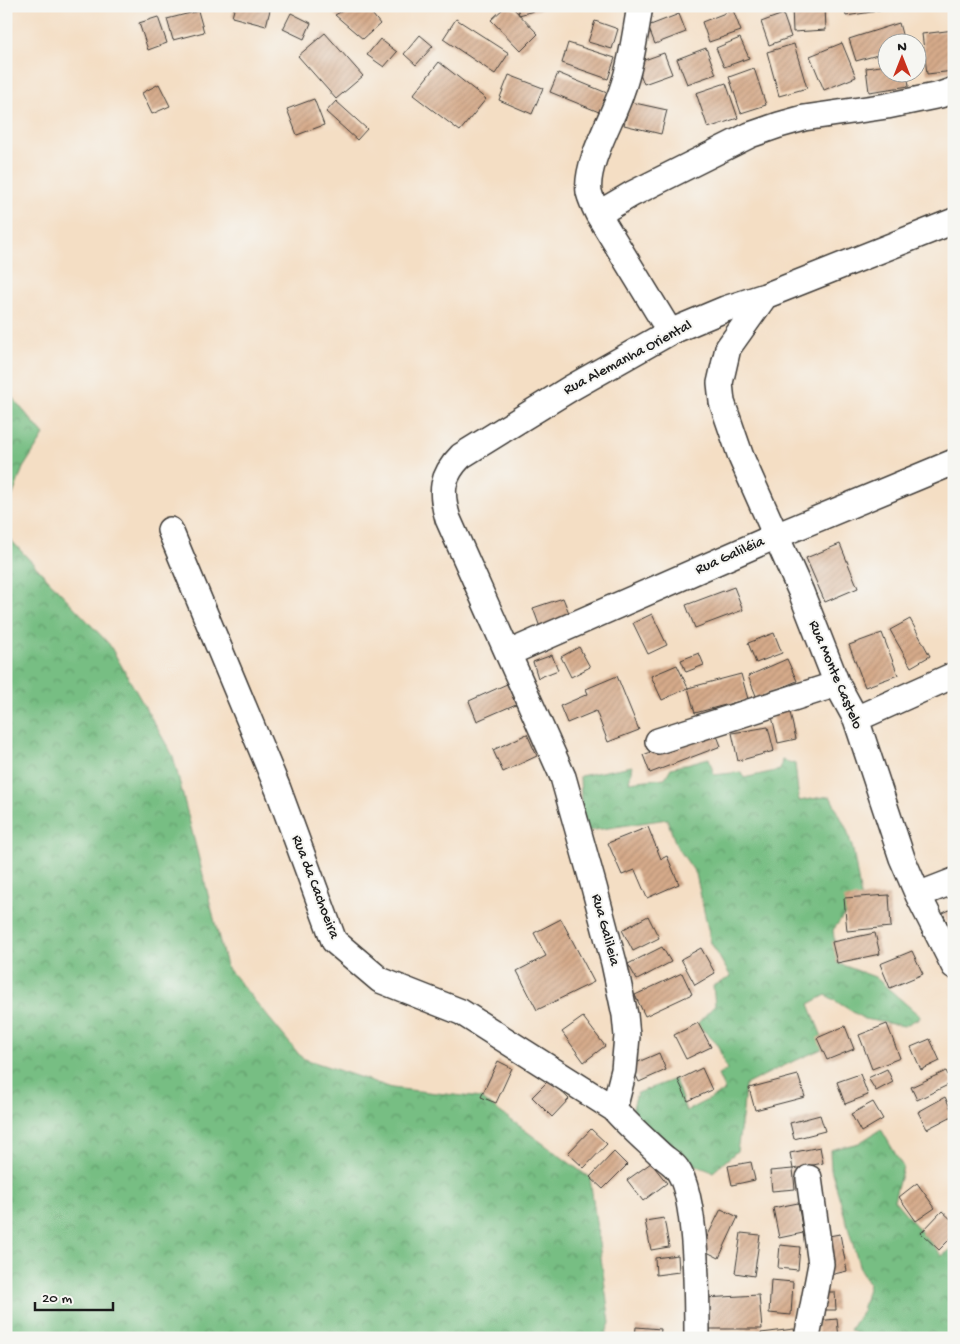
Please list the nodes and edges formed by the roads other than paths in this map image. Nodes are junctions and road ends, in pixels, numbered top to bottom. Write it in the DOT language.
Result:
graph roads {
  1 [pos="640,6"];
  2 [pos="954,90"];
  3 [pos="598,214"];
  4 [pos="954,221"];
  5 [pos="765,296"];
  6 [pos="670,332"];
  7 [pos="954,462"];
  8 [pos="448,519"];
  9 [pos="170,530"];
  10 [pos="776,536"];
  11 [pos="509,653"];
  12 [pos="954,675"];
  13 [pos="838,684"];
  14 [pos="856,719"];
  15 [pos="658,741"];
  16 [pos="954,881"];
  17 [pos="918,895"];
  18 [pos="954,966"];
  19 [pos="614,1109"];
  20 [pos="810,1178"];
  21 [pos="697,1338"];
  22 [pos="807,1338"];
  1 -- 3 [label="street"];
  2 -- 3 [label="street"];
  3 -- 6 [label="street"];
  4 -- 5 [label="street, Rua Alemanha Oriental"];
  5 -- 6 [label="street, Rua Alemanha Oriental"];
  5 -- 10 [label="street, Rua Monte Castelo"];
  6 -- 8 [label="street, Rua Alemanha Oriental"];
  7 -- 10 [label="street, Rua Galiléia"];
  8 -- 11 [label="street, Rua Galileia"];
  9 -- 19 [label="street, Rua da Cachoeira"];
  10 -- 11 [label="street, Rua Galiléia"];
  10 -- 13 [label="street, Rua Monte Castelo"];
  11 -- 19 [label="street, Rua Galileia"];
  12 -- 14 [label="street"];
  13 -- 14 [label="street, Rua Monte Castelo"];
  13 -- 15 [label="street"];
  14 -- 17 [label="street, Rua Monte Castelo"];
  16 -- 17 [label="street"];
  17 -- 18 [label="street, Rua Monte Castelo"];
  19 -- 21 [label="street"];
  20 -- 22 [label="street"];
}
